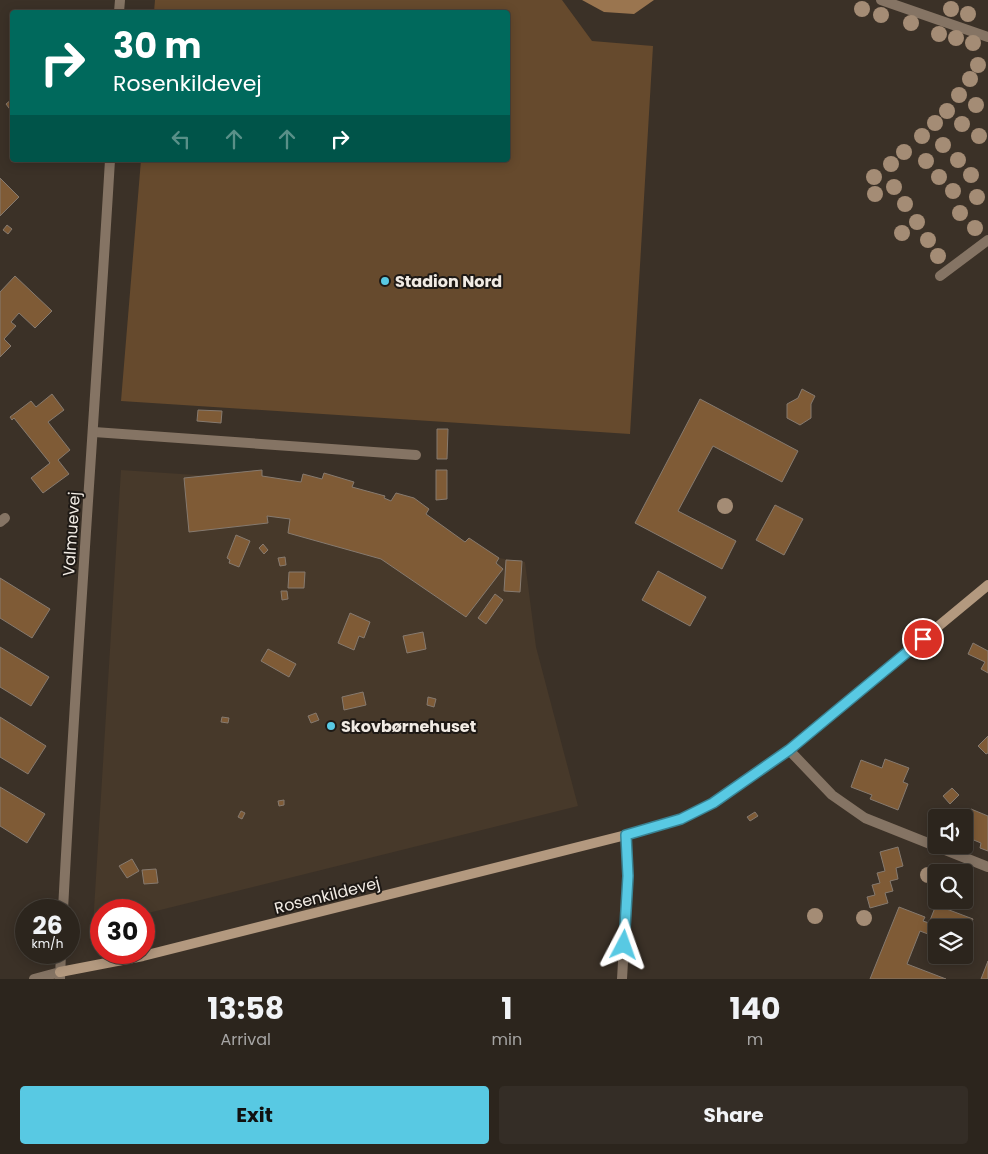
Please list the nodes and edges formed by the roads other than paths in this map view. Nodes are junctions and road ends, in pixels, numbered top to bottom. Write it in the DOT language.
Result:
graph roads {
  1 [pos="880,0"];
  2 [pos="988,37"];
  3 [pos="110,162"];
  4 [pos="988,240"];
  5 [pos="940,276"];
  6 [pos="94,432"];
  7 [pos="416,455"];
  8 [pos="988,584"];
  9 [pos="789,750"];
  10 [pos="626,835"];
  11 [pos="988,867"];
  12 [pos="64,899"];
  13 [pos="60,975"];
  14 [pos="34,979"];
  15 [pos="622,979"];
  1 -- 2 [label="street"];
  3 -- 6 [label="street, Valmuevej"];
  4 -- 5 [label="street"];
  6 -- 7 [label="street"];
  6 -- 12 [label="street, Valmuevej"];
  8 -- 9 [label="street, Rosenkildevej"];
  9 -- 10 [label="street, Rosenkildevej"];
  9 -- 11 [label="street"];
  10 -- 13 [label="street, Rosenkildevej"];
  10 -- 15 [label="street"];
  13 -- 14 [label="street, Rosenkildevej"];
}
